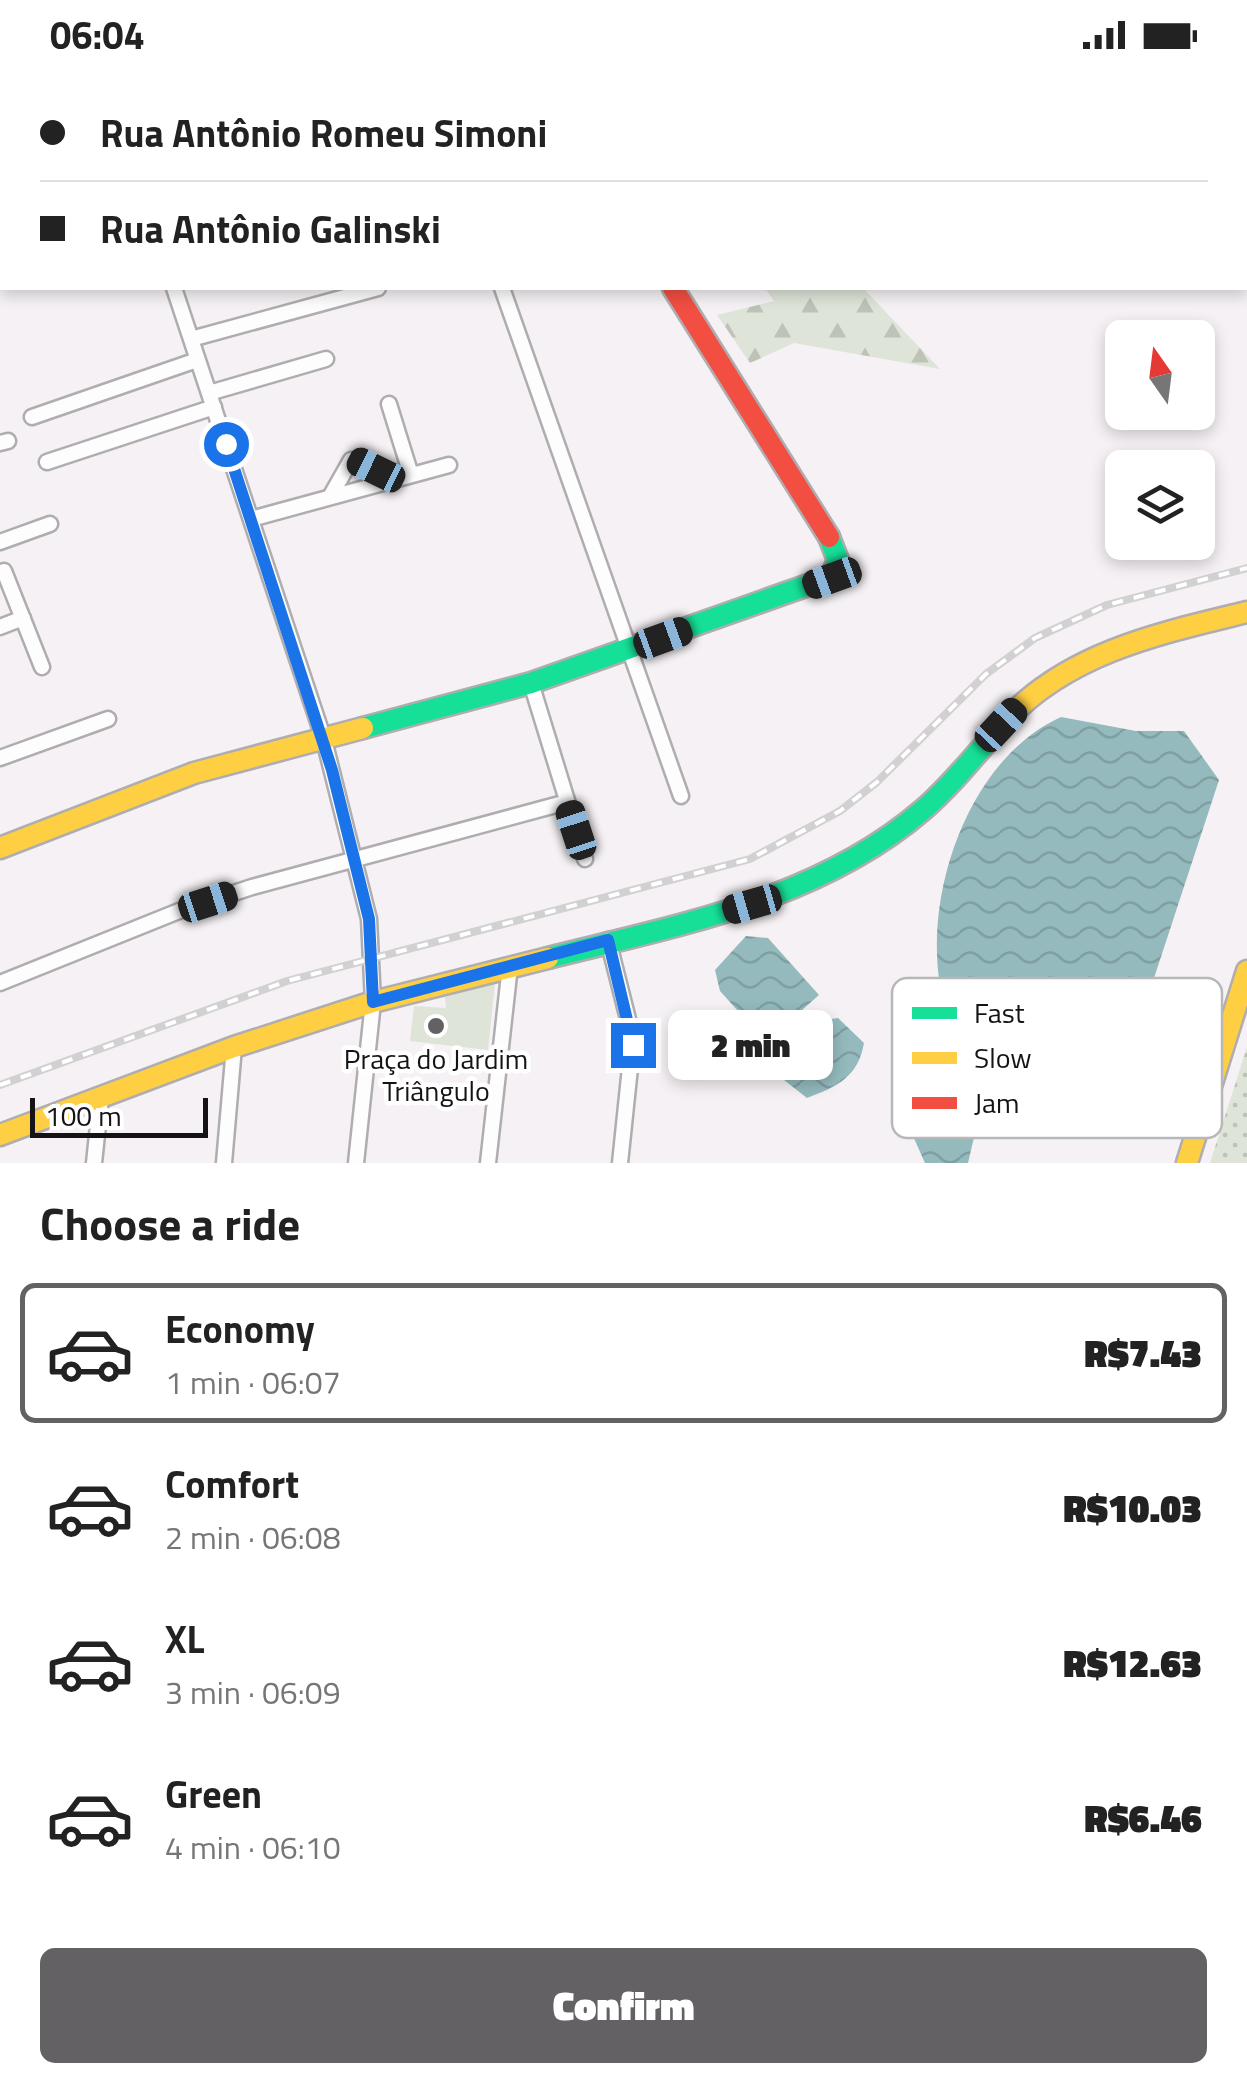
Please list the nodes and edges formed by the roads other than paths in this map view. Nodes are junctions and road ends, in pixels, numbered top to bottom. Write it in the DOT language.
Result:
graph roads {
  1 [pos="175,290"];
  2 [pos="371,290"];
  3 [pos="503,290"];
  4 [pos="674,290"];
  5 [pos="191,340"];
  6 [pos="326,359"];
  7 [pos="197,360"];
  8 [pos="211,400"];
  9 [pos="389,404"];
  10 [pos="32,417"];
  11 [pos="47,462"];
  12 [pos="450,465"];
  13 [pos="404,477"];
  14 [pos="330,497"];
  15 [pos="250,520"];
  16 [pos="50,524"];
  17 [pos="0,542"];
  18 [pos="4,572"];
  19 [pos="1247,612"];
  20 [pos="23,618"];
  21 [pos="0,627"];
  22 [pos="629,650"];
  23 [pos="42,667"];
  24 [pos="531,683"];
  25 [pos="108,718"];
  26 [pos="324,740"];
  27 [pos="0,758"];
  28 [pos="682,796"];
  29 [pos="567,802"];
  30 [pos="0,848"];
  31 [pos="586,859"];
  32 [pos="356,862"];
  33 [pos="608,940"];
  34 [pos="510,966"];
  35 [pos="1247,971"];
  36 [pos="0,983"];
  37 [pos="373,1002"];
  38 [pos="234,1047"];
  39 [pos="1222,1051"];
  40 [pos="101,1097"];
  41 [pos="0,1134"];
  42 [pos="1195,1138"];
  43 [pos="94,1163"];
  44 [pos="224,1163"];
  45 [pos="356,1163"];
  46 [pos="488,1163"];
  47 [pos="620,1163"];
  48 [pos="1187,1163"];
  1 -- 5 [label="street"];
  2 -- 5 [label="street"];
  3 -- 22 [label="street"];
  4 -- 22 [label="street"];
  5 -- 7 [label="street"];
  6 -- 8 [label="street"];
  7 -- 8 [label="street"];
  7 -- 10 [label="street"];
  8 -- 11 [label="street"];
  8 -- 15 [label="street"];
  9 -- 13 [label="street"];
  12 -- 13 [label="street"];
  13 -- 14 [label="street"];
  13 -- 14 [label="street"];
  14 -- 15 [label="street"];
  15 -- 26 [label="street"];
  16 -- 17 [label="street"];
  18 -- 20 [label="street"];
  19 -- 33 [label="street"];
  20 -- 21 [label="street"];
  20 -- 23 [label="street"];
  22 -- 24 [label="street"];
  22 -- 28 [label="street"];
  24 -- 26 [label="street"];
  24 -- 29 [label="street"];
  25 -- 27 [label="street"];
  26 -- 30 [label="street"];
  26 -- 32 [label="street"];
  29 -- 31 [label="street"];
  29 -- 32 [label="street"];
  32 -- 36 [label="street"];
  32 -- 37 [label="street"];
  33 -- 34 [label="street"];
  33 -- 47 [label="street"];
  34 -- 37 [label="street"];
  34 -- 46 [label="street"];
  35 -- 39 [label="street"];
  37 -- 38 [label="street"];
  37 -- 45 [label="street"];
  38 -- 40 [label="street"];
  38 -- 44 [label="street"];
  40 -- 41 [label="street"];
  40 -- 43 [label="street"];
  42 -- 48 [label="street"];
}
